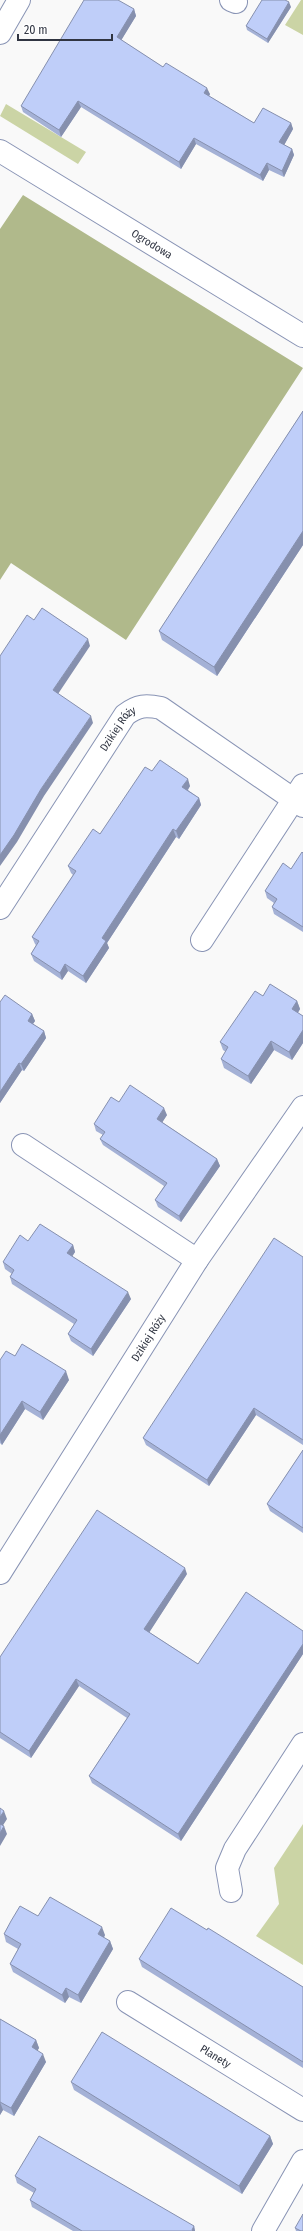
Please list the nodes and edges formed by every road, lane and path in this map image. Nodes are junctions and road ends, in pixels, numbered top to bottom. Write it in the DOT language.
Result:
graph roads {
  1 [pos="19,0"];
  2 [pos="0,33"];
  3 [pos="0,151"];
  4 [pos="303,336"];
  5 [pos="300,797"];
  6 [pos="0,908"];
  7 [pos="202,940"];
  8 [pos="303,1107"];
  9 [pos="23,1145"];
  10 [pos="197,1260"];
  11 [pos="0,1573"];
  12 [pos="303,1744"];
  13 [pos="231,1891"];
  14 [pos="128,2002"];
  15 [pos="303,2110"];
  16 [pos="303,2161"];
  17 [pos="263,2231"];
  1 -- 2 [label="street"];
  3 -- 4 [label="street, Ogrodowa"];
  5 -- 6 [label="street, Dzikiej Róży"];
  5 -- 7 [label="street"];
  8 -- 10 [label="street, Dzikiej Róży"];
  9 -- 10 [label="street"];
  10 -- 11 [label="street, Dzikiej Róży"];
  12 -- 13 [label="street"];
  14 -- 15 [label="street, Planety"];
  16 -- 17 [label="street"];
}
